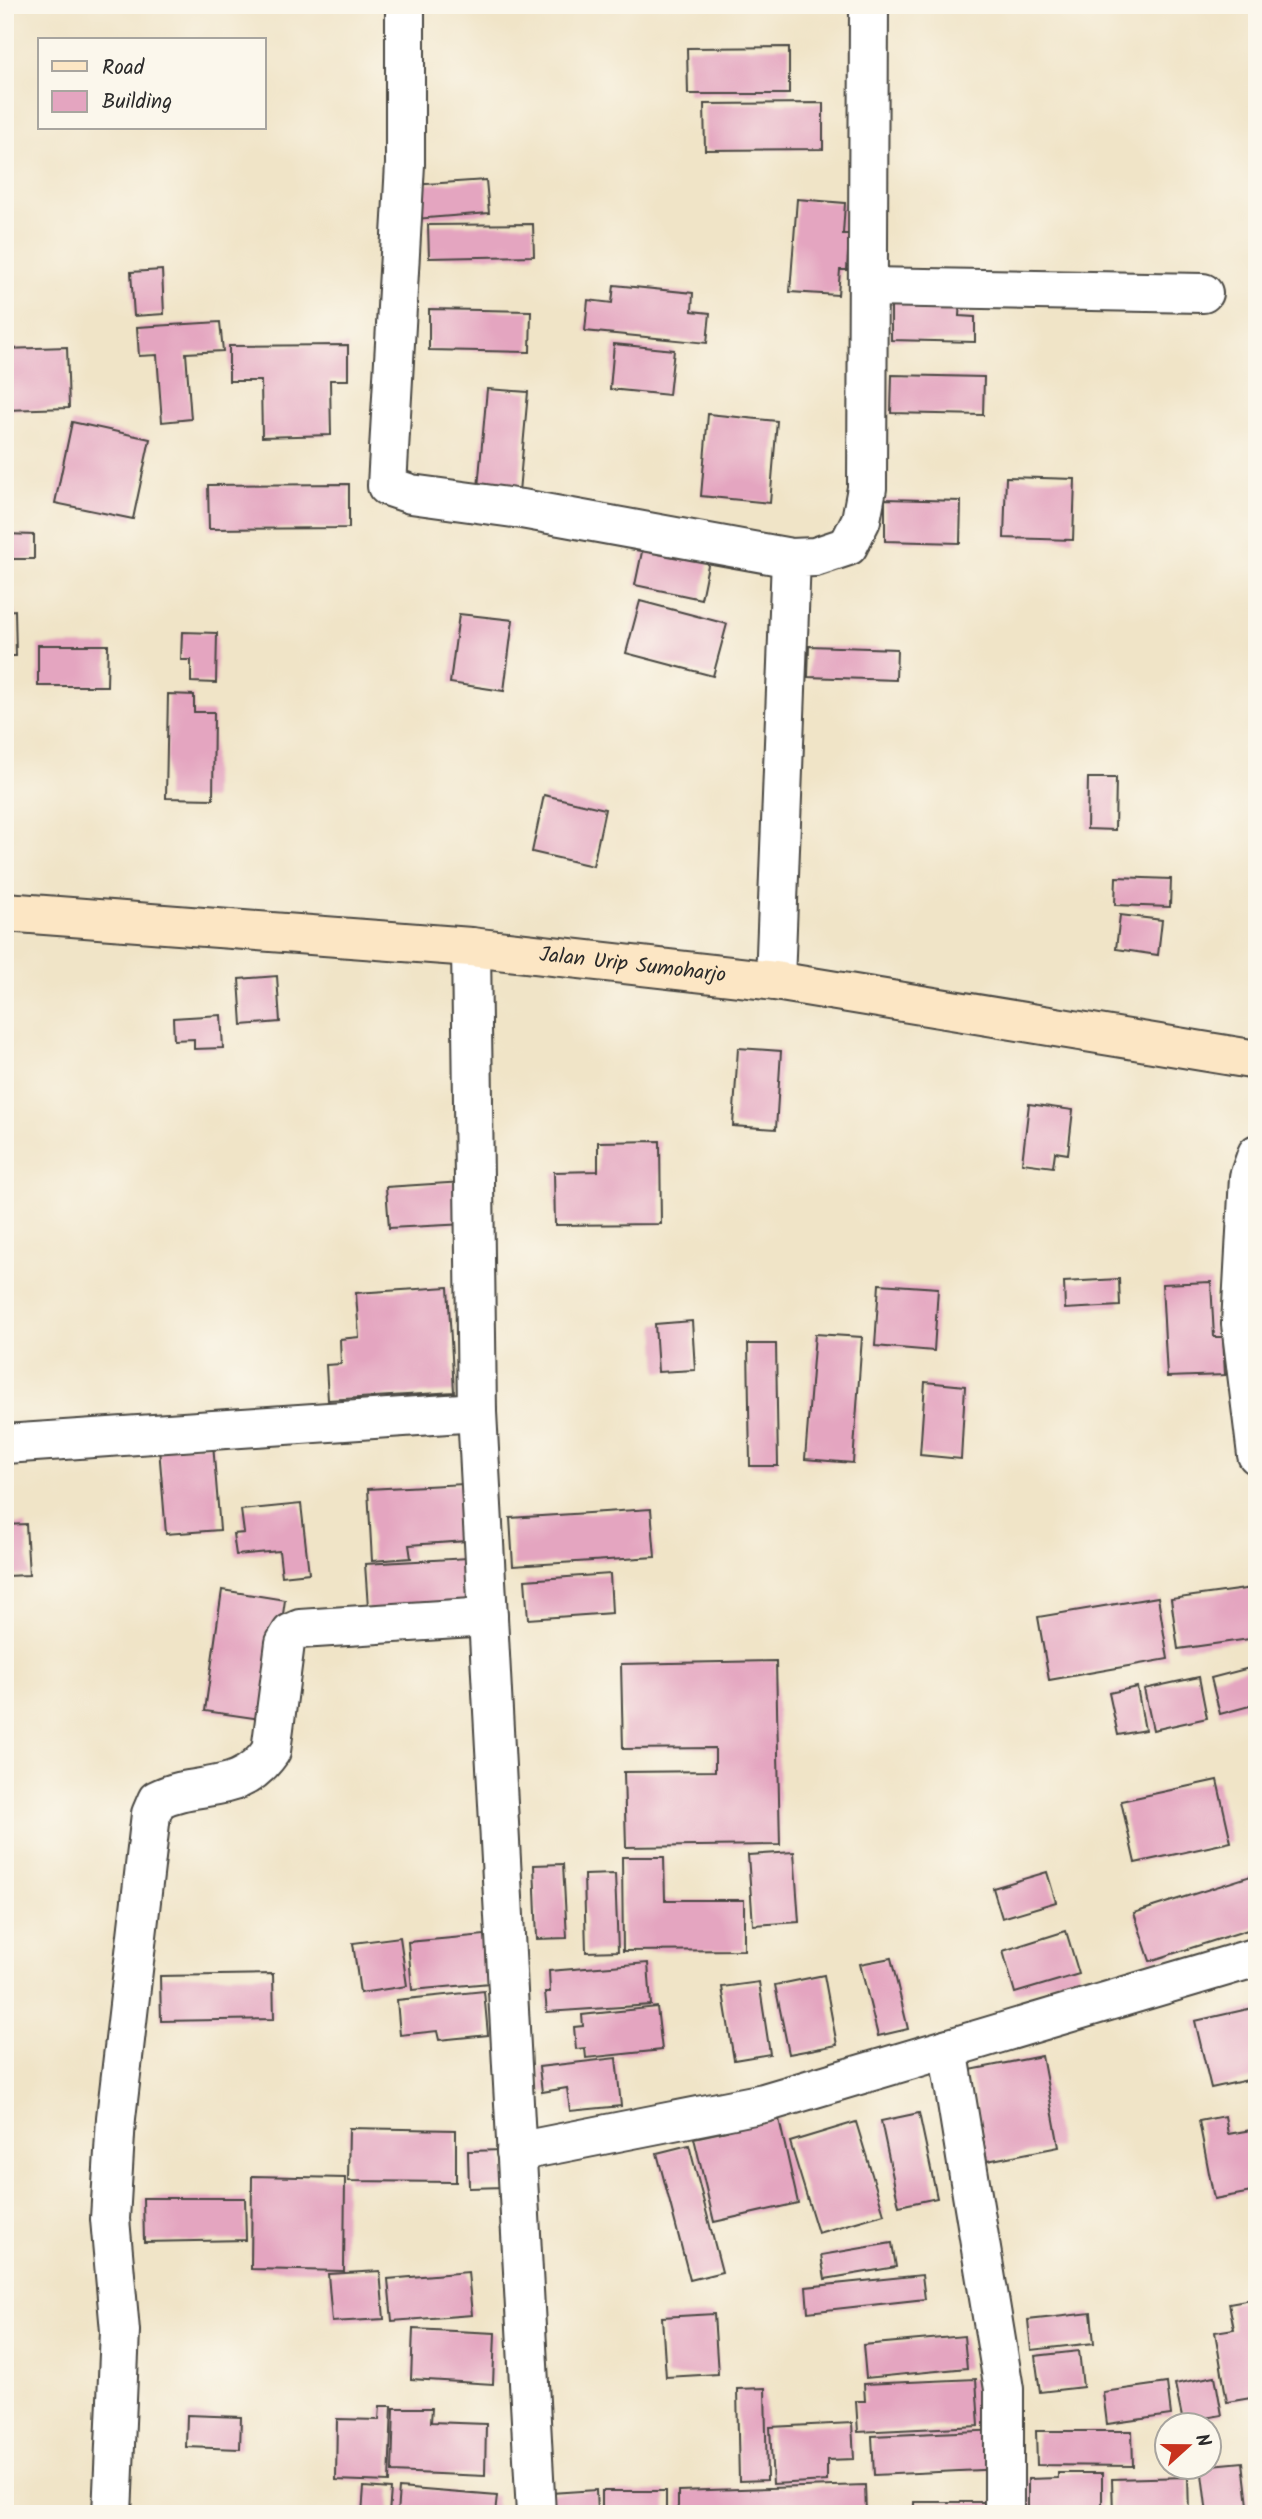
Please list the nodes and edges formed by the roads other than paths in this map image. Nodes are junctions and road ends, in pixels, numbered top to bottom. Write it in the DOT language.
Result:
graph roads {
  1 [pos="405,5"];
  2 [pos="869,5"];
  3 [pos="868,287"];
  4 [pos="1203,293"];
  5 [pos="791,558"];
  6 [pos="5,912"];
  7 [pos="471,947"];
  8 [pos="775,981"];
  9 [pos="1257,1060"];
  10 [pos="1257,1154"];
  11 [pos="477,1412"];
  12 [pos="5,1444"];
  13 [pos="1257,1455"];
  14 [pos="488,1618"];
  15 [pos="1257,1957"];
  16 [pos="948,2048"];
  17 [pos="516,2151"];
  18 [pos="112,2514"];
  19 [pos="536,2514"];
  20 [pos="1004,2514"];
  1 -- 5 [label="street"];
  2 -- 3 [label="street"];
  3 -- 4 [label="street"];
  3 -- 5 [label="street"];
  5 -- 8 [label="street"];
  6 -- 7 [label="main road, Jalan Urip Sumoharjo"];
  7 -- 8 [label="main road, Jalan Urip Sumoharjo"];
  7 -- 11 [label="street"];
  8 -- 9 [label="main road, Jalan Urip Sumoharjo"];
  10 -- 13 [label="street"];
  11 -- 12 [label="street"];
  11 -- 14 [label="street"];
  14 -- 17 [label="street"];
  14 -- 18 [label="street"];
  15 -- 16 [label="street"];
  16 -- 17 [label="street"];
  16 -- 20 [label="street"];
  17 -- 19 [label="street"];
}
